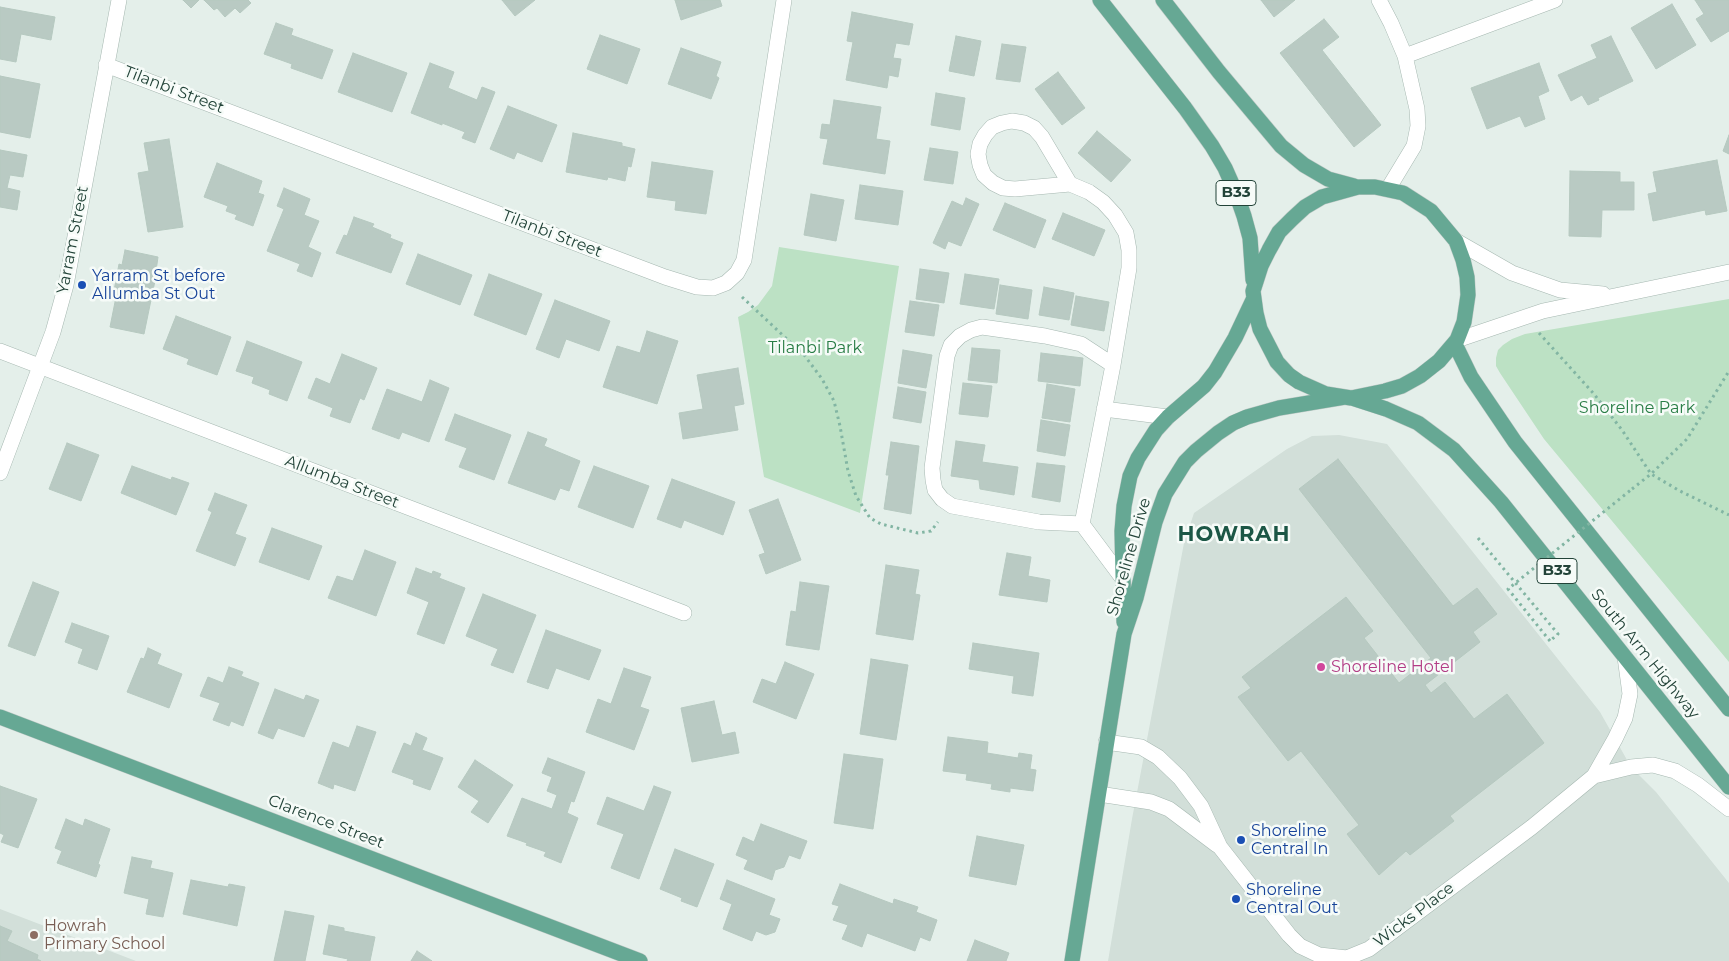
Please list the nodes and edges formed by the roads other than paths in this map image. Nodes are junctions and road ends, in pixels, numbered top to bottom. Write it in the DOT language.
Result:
graph roads {
  1 [pos="118,0"];
  2 [pos="784,0"];
  3 [pos="1100,0"];
  4 [pos="1163,0"];
  5 [pos="1380,0"];
  6 [pos="1555,0"];
  7 [pos="1405,56"];
  8 [pos="106,65"];
  9 [pos="1070,184"];
  10 [pos="1358,187"];
  11 [pos="1388,189"];
  12 [pos="1456,241"];
  13 [pos="1729,272"];
  14 [pos="1253,295"];
  15 [pos="1616,296"];
  16 [pos="1456,342"];
  17 [pos="0,351"];
  18 [pos="1113,365"];
  19 [pos="40,366"];
  20 [pos="1348,397"];
  21 [pos="1104,409"];
  22 [pos="1168,417"];
  23 [pos="0,473"];
  24 [pos="1082,524"];
  25 [pos="1123,579"];
  26 [pos="684,613"];
  27 [pos="1124,634"];
  28 [pos="1625,657"];
  29 [pos="1729,709"];
  30 [pos="0,717"];
  31 [pos="1106,742"];
  32 [pos="1594,776"];
  33 [pos="1729,787"];
  34 [pos="1098,794"];
  35 [pos="1729,809"];
  36 [pos="1220,847"];
  37 [pos="640,961"];
  38 [pos="1072,961"];
  1 -- 8 [label="street, Yarram Street"];
  2 -- 8 [label="street, Tilanbi Street"];
  3 -- 14 [label="main road, B33"];
  4 -- 10 [label="main road"];
  5 -- 7 [label="street"];
  6 -- 7 [label="street"];
  7 -- 11 [label="street"];
  8 -- 19 [label="street, Yarram Street"];
  9 -- 9 [label="street"];
  9 -- 18 [label="street"];
  10 -- 11 [label="main road"];
  10 -- 14 [label="main road, Shoreline Drive"];
  11 -- 12 [label="main road"];
  12 -- 15 [label="street"];
  12 -- 16 [label="main road"];
  13 -- 15 [label="street"];
  14 -- 20 [label="main road, B33"];
  14 -- 22 [label="main road, Shoreline Drive"];
  15 -- 16 [label="street"];
  16 -- 20 [label="main road, Shoreline Drive"];
  16 -- 29 [label="main road, South Arm Highway / B33"];
  17 -- 19 [label="street, Allumba Street"];
  18 -- 21 [label="street"];
  18 -- 24 [label="street"];
  19 -- 23 [label="street, Yarram Street"];
  19 -- 26 [label="street, Allumba Street"];
  20 -- 27 [label="main road, Shoreline Drive"];
  20 -- 28 [label="main road, South Arm Highway / B33"];
  21 -- 22 [label="street"];
  21 -- 24 [label="street"];
  22 -- 25 [label="main road, Shoreline Drive"];
  24 -- 25 [label="street"];
  25 -- 27 [label="main road, Shoreline Drive"];
  27 -- 31 [label="main road, Shoreline Drive"];
  28 -- 32 [label="street"];
  28 -- 33 [label="main road, South Arm Highway / B33"];
  30 -- 37 [label="main road, Clarence Street"];
  31 -- 34 [label="main road, Shoreline Drive"];
  31 -- 36 [label="street, Wicks Place"];
  32 -- 35 [label="street"];
  32 -- 36 [label="street, Wicks Place"];
  34 -- 36 [label="street, Wicks Place"];
  34 -- 38 [label="main road, Shoreline Drive"];
}
